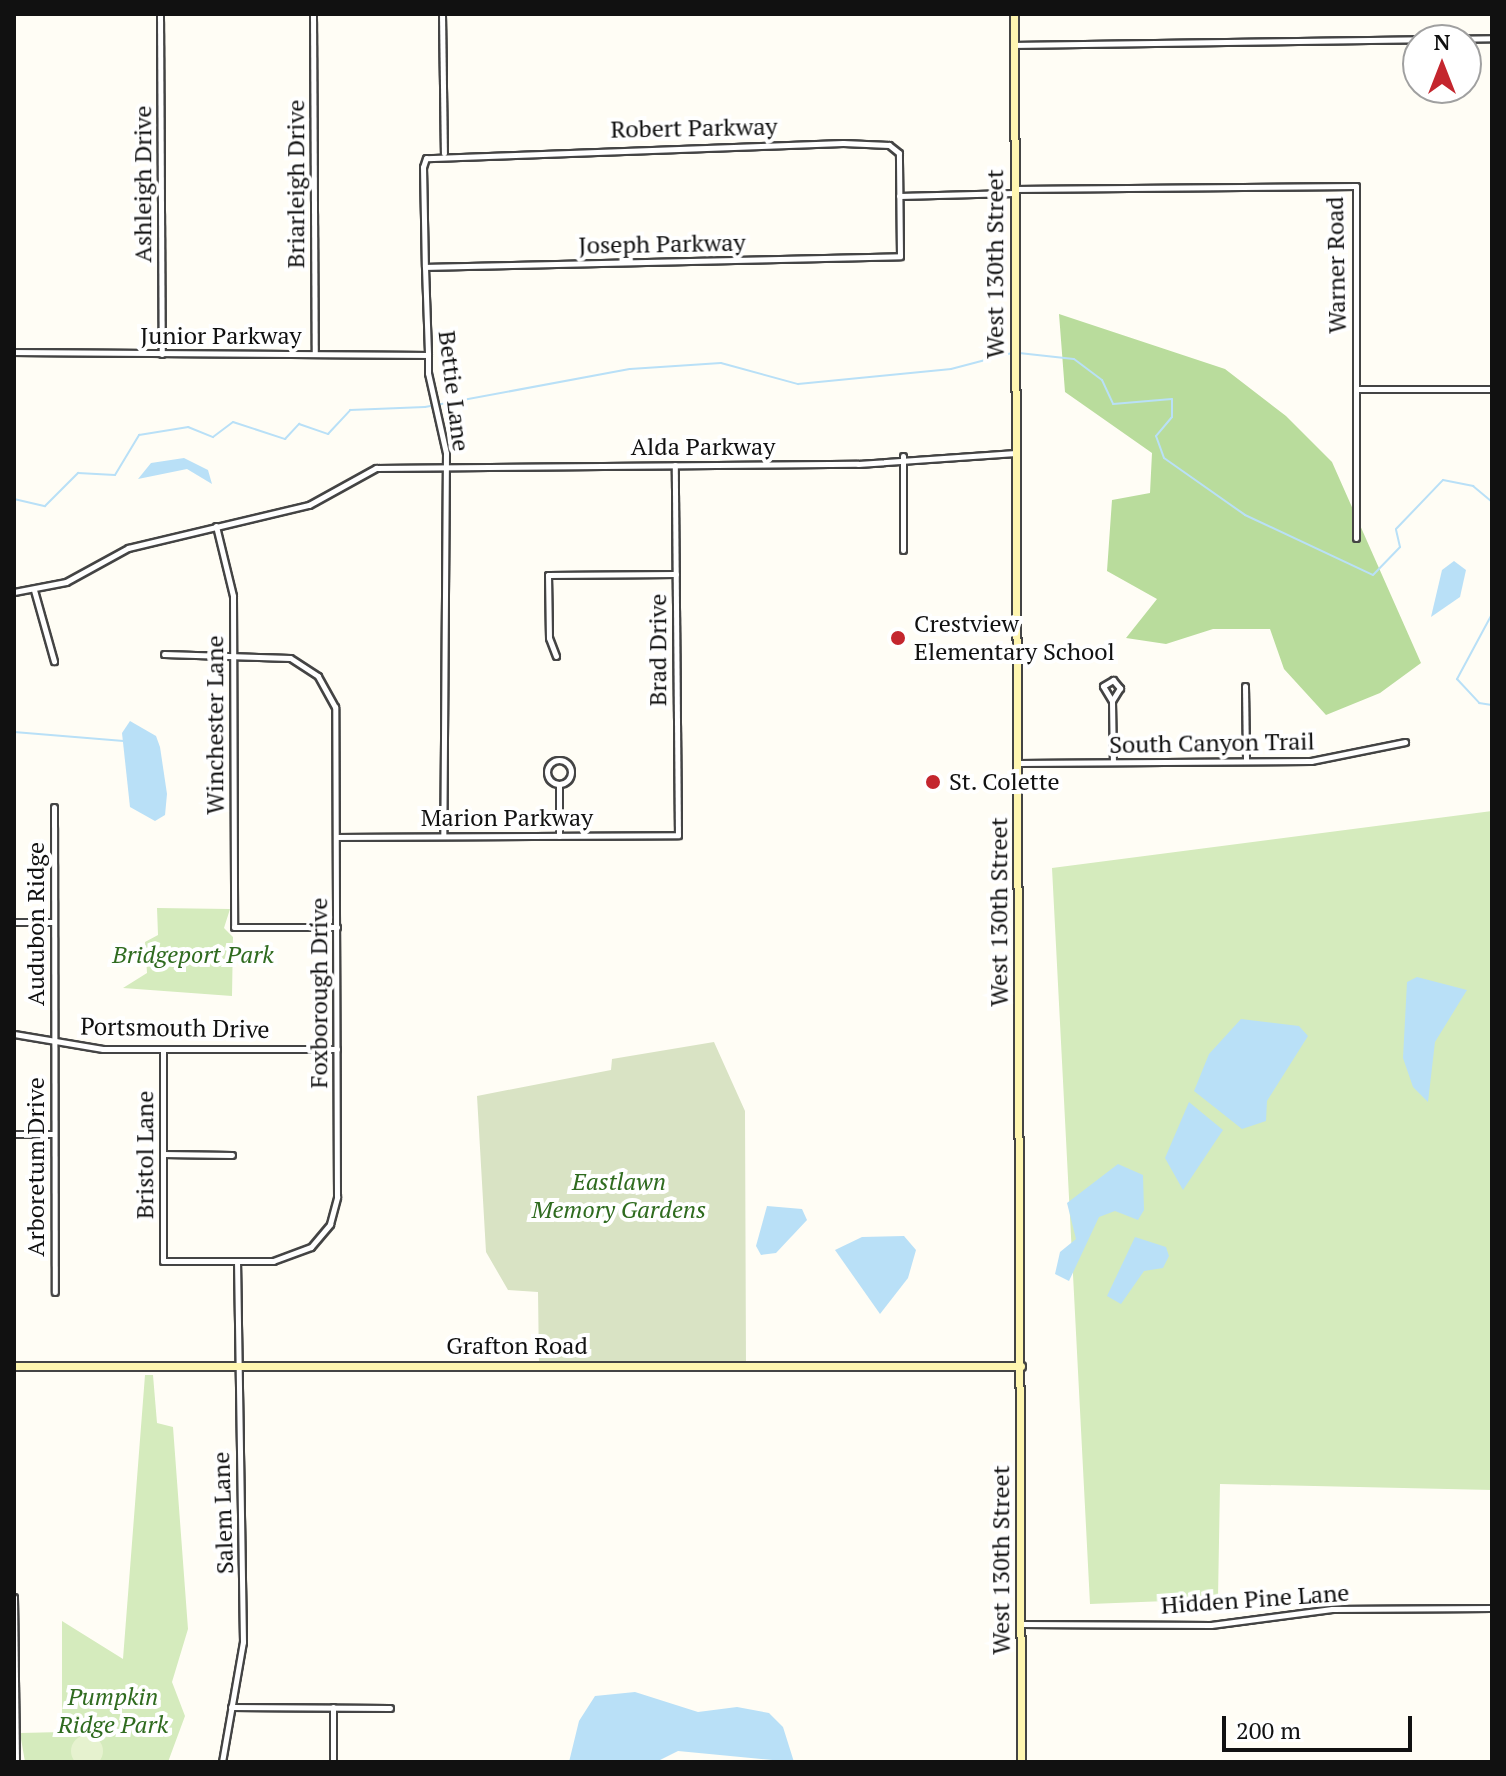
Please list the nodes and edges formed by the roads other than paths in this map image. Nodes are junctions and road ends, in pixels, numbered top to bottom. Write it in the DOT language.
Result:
graph roads {
  1 [pos="160,14"];
  2 [pos="313,14"];
  3 [pos="442,14"];
  4 [pos="1014,14"];
  5 [pos="1492,38"];
  6 [pos="1014,45"];
  7 [pos="444,153"];
  8 [pos="1014,191"];
  9 [pos="899,196"];
  10 [pos="425,267"];
  11 [pos="14,352"];
  12 [pos="162,354"];
  13 [pos="315,354"];
  14 [pos="428,355"];
  15 [pos="1356,389"];
  16 [pos="1492,389"];
  17 [pos="1016,453"];
  18 [pos="903,456"];
  19 [pos="675,465"];
  20 [pos="445,467"];
  21 [pos="216,526"];
  22 [pos="1356,538"];
  23 [pos="903,550"];
  24 [pos="676,574"];
  25 [pos="34,590"];
  26 [pos="14,592"];
  27 [pos="164,654"];
  28 [pos="233,654"];
  29 [pos="556,656"];
  30 [pos="54,661"];
  31 [pos="1245,686"];
  32 [pos="1112,701"];
  33 [pos="1405,742"];
  34 [pos="1246,761"];
  35 [pos="1113,762"];
  36 [pos="1018,763"];
  37 [pos="559,784"];
  38 [pos="54,807"];
  39 [pos="678,835"];
  40 [pos="443,836"];
  41 [pos="559,836"];
  42 [pos="337,837"];
  43 [pos="14,922"];
  44 [pos="54,922"];
  45 [pos="337,927"];
  46 [pos="14,1034"];
  47 [pos="54,1041"];
  48 [pos="163,1049"];
  49 [pos="337,1049"];
  50 [pos="14,1134"];
  51 [pos="54,1134"];
  52 [pos="163,1154"];
  53 [pos="232,1155"];
  54 [pos="163,1261"];
  55 [pos="237,1261"];
  56 [pos="55,1292"];
  57 [pos="14,1366"];
  58 [pos="237,1366"];
  59 [pos="1021,1366"];
  60 [pos="14,1597"];
  61 [pos="1492,1608"];
  62 [pos="1021,1624"];
  63 [pos="14,1689"];
  64 [pos="231,1707"];
  65 [pos="333,1707"];
  66 [pos="390,1708"];
  67 [pos="16,1762"];
  68 [pos="222,1762"];
  69 [pos="333,1762"];
  70 [pos="1021,1762"];
  1 -- 12 [label="street, Ashleigh Drive"];
  2 -- 13 [label="street, Briarleigh Drive"];
  3 -- 7 [label="street"];
  4 -- 6 [label="main road, West 130th Street"];
  5 -- 6 [label="street"];
  6 -- 8 [label="main road, West 130th Street"];
  7 -- 9 [label="street, Robert Parkway"];
  7 -- 10 [label="street, Bettie Lane"];
  8 -- 9 [label="street"];
  8 -- 15 [label="street, Warner Road"];
  8 -- 17 [label="main road, West 130th Street"];
  9 -- 10 [label="street, Joseph Parkway"];
  10 -- 14 [label="street, Bettie Lane"];
  11 -- 12 [label="street, Junior Parkway"];
  12 -- 13 [label="street, Junior Parkway"];
  13 -- 14 [label="street, Junior Parkway"];
  14 -- 20 [label="street, Bettie Lane"];
  15 -- 16 [label="street"];
  15 -- 22 [label="street, Warner Road"];
  17 -- 18 [label="street, Alda Parkway"];
  17 -- 36 [label="main road, West 130th Street"];
  18 -- 19 [label="street, Alda Parkway"];
  18 -- 23 [label="street"];
  19 -- 20 [label="street, Alda Parkway"];
  19 -- 24 [label="street, Brad Drive"];
  20 -- 21 [label="street, Alda Parkway"];
  20 -- 40 [label="street, Bettie Lane"];
  21 -- 25 [label="street, Alda Parkway"];
  21 -- 28 [label="street, Winchester Lane"];
  24 -- 29 [label="street"];
  24 -- 39 [label="street, Brad Drive"];
  25 -- 26 [label="street, Alda Parkway"];
  25 -- 30 [label="street"];
  27 -- 28 [label="street, Foxborough Drive"];
  28 -- 42 [label="street, Foxborough Drive"];
  28 -- 45 [label="street, Winchester Lane"];
  31 -- 34 [label="street"];
  32 -- 35 [label="street"];
  33 -- 34 [label="street, South Canyon Trail"];
  34 -- 35 [label="street, South Canyon Trail"];
  35 -- 36 [label="street, South Canyon Trail"];
  36 -- 59 [label="main road, West 130th Street"];
  37 -- 37 [label="street"];
  37 -- 41 [label="street"];
  38 -- 44 [label="street, Audubon Ridge"];
  39 -- 41 [label="street, Marion Parkway"];
  40 -- 41 [label="street, Marion Parkway"];
  40 -- 42 [label="street, Marion Parkway"];
  42 -- 45 [label="street, Foxborough Drive"];
  43 -- 44 [label="street"];
  44 -- 47 [label="street, Audubon Ridge"];
  45 -- 49 [label="street, Foxborough Drive"];
  46 -- 47 [label="street, Portsmouth Drive"];
  47 -- 48 [label="street, Portsmouth Drive"];
  47 -- 51 [label="street, Arboretum Drive"];
  48 -- 49 [label="street, Portsmouth Drive"];
  48 -- 52 [label="street, Bristol Lane"];
  49 -- 55 [label="street, Foxborough Drive"];
  50 -- 51 [label="street"];
  51 -- 56 [label="street, Arboretum Drive"];
  52 -- 53 [label="street"];
  52 -- 54 [label="street, Bristol Lane"];
  54 -- 55 [label="street, Foxborough Drive"];
  55 -- 58 [label="street, Salem Lane"];
  57 -- 58 [label="main road, Grafton Road"];
  58 -- 59 [label="main road, Grafton Road"];
  58 -- 64 [label="street, Salem Lane"];
  59 -- 62 [label="main road, West 130th Street"];
  60 -- 63 [label="street"];
  61 -- 62 [label="street, Hidden Pine Lane"];
  62 -- 70 [label="main road, West 130th Street"];
  63 -- 67 [label="street"];
  64 -- 65 [label="street"];
  64 -- 68 [label="street, Salem Lane"];
  65 -- 66 [label="street"];
  65 -- 69 [label="street"];
}
